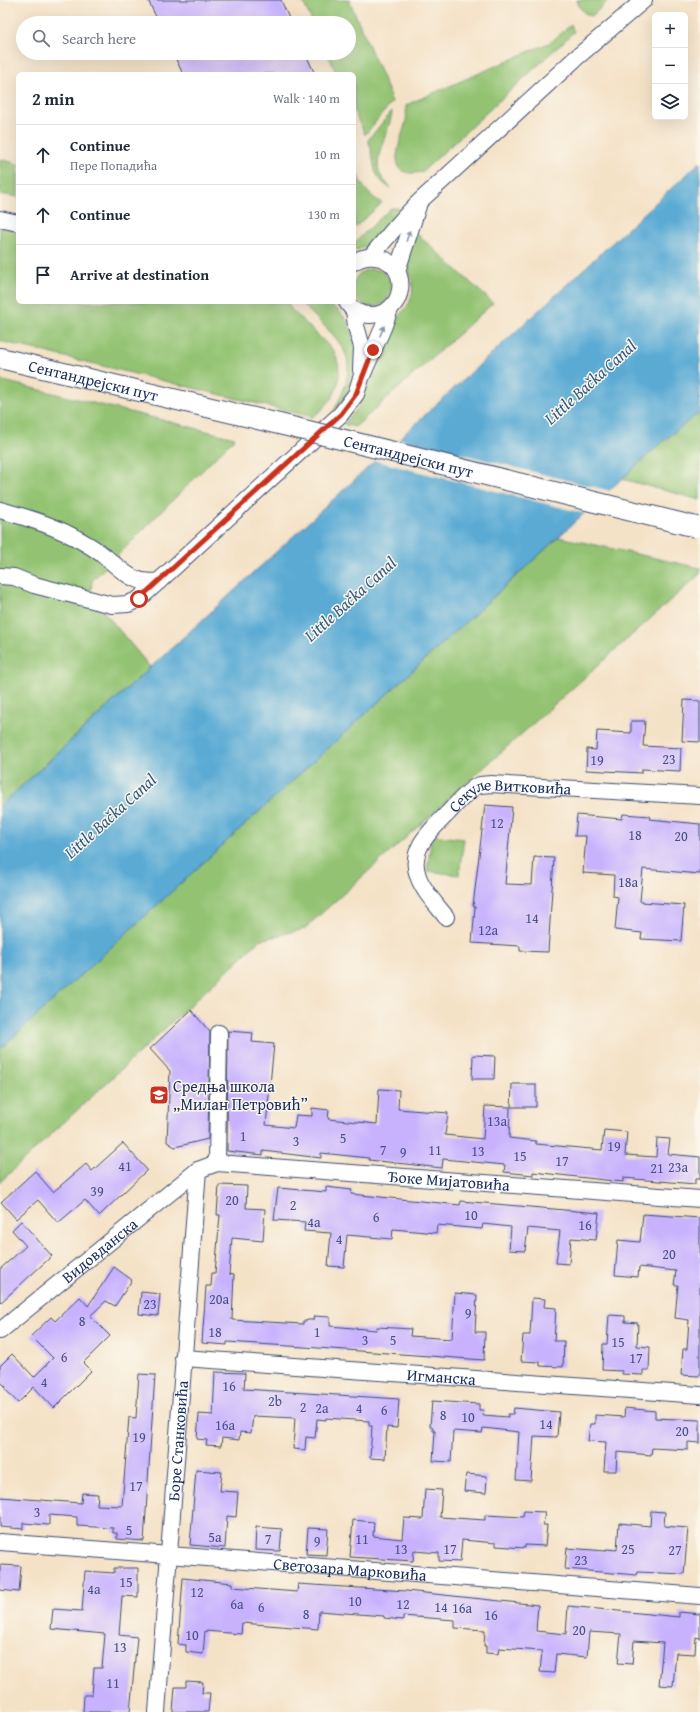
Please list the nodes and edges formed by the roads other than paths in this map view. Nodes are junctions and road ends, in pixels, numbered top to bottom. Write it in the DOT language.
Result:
graph roads {
  1 [pos="644,0"];
  2 [pos="420,201"];
  3 [pos="0,219"];
  4 [pos="16,223"];
  5 [pos="371,256"];
  6 [pos="356,261"];
  7 [pos="397,272"];
  8 [pos="350,306"];
  9 [pos="390,309"];
  10 [pos="0,358"];
  11 [pos="361,378"];
  12 [pos="0,510"];
  13 [pos="698,527"];
  14 [pos="0,576"];
  15 [pos="158,580"];
  16 [pos="700,796"];
  17 [pos="446,917"];
  18 [pos="219,1033"];
  19 [pos="217,1163"];
  20 [pos="198,1170"];
  21 [pos="700,1199"];
  22 [pos="0,1330"];
  23 [pos="183,1358"];
  24 [pos="700,1395"];
  25 [pos="0,1542"];
  26 [pos="168,1554"];
  27 [pos="700,1596"];
  28 [pos="157,1712"];
  1 -- 2 [label="street"];
  2 -- 5 [label="street"];
  7 -- 2 [label="street, one-way"];
  3 -- 4 [label="street"];
  5 -- 6 [label="street"];
  5 -- 7 [label="street"];
  7 -- 9 [label="street"];
  8 -- 9 [label="street"];
  8 -- 11 [label="street"];
  11 -- 9 [label="street, one-way"];
  10 -- 13 [label="main road, Сентандрејски пут, bridge"];
  11 -- 15 [label="street"];
  12 -- 15 [label="street"];
  14 -- 15 [label="street"];
  16 -- 17 [label="street, Секуле Витковића"];
  18 -- 19 [label="street"];
  19 -- 20 [label="street, Ђоке Мијатовића"];
  19 -- 21 [label="street, Ђоке Мијатовића"];
  20 -- 22 [label="street, Видовданска"];
  20 -- 23 [label="street, Боре Станковића"];
  23 -- 24 [label="street, Игманска"];
  23 -- 26 [label="street, Боре Станковића"];
  25 -- 26 [label="street, Светозара Марковића"];
  26 -- 27 [label="street, Светозара Марковића"];
  26 -- 28 [label="street, Боре Станковића"];
}
